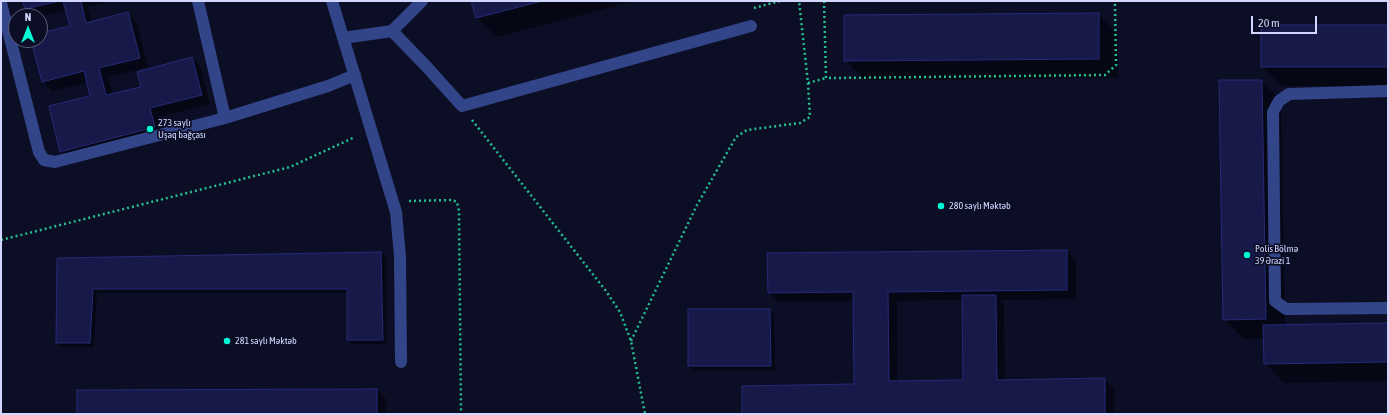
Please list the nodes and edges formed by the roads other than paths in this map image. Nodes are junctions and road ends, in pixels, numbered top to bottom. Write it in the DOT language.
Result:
graph roads {
  1 [pos="198,1"];
  2 [pos="332,1"];
  3 [pos="422,1"];
  4 [pos="1,3"];
  5 [pos="751,26"];
  6 [pos="392,31"];
  7 [pos="344,38"];
  8 [pos="355,75"];
  9 [pos="1388,91"];
  10 [pos="225,118"];
  11 [pos="1388,308"];
  12 [pos="401,362"];
  1 -- 10 [label="lane"];
  2 -- 7 [label="lane"];
  3 -- 6 [label="lane"];
  4 -- 10 [label="lane"];
  5 -- 6 [label="lane"];
  6 -- 7 [label="lane"];
  7 -- 8 [label="lane"];
  8 -- 10 [label="lane"];
  8 -- 12 [label="lane"];
  9 -- 11 [label="lane"];
}
